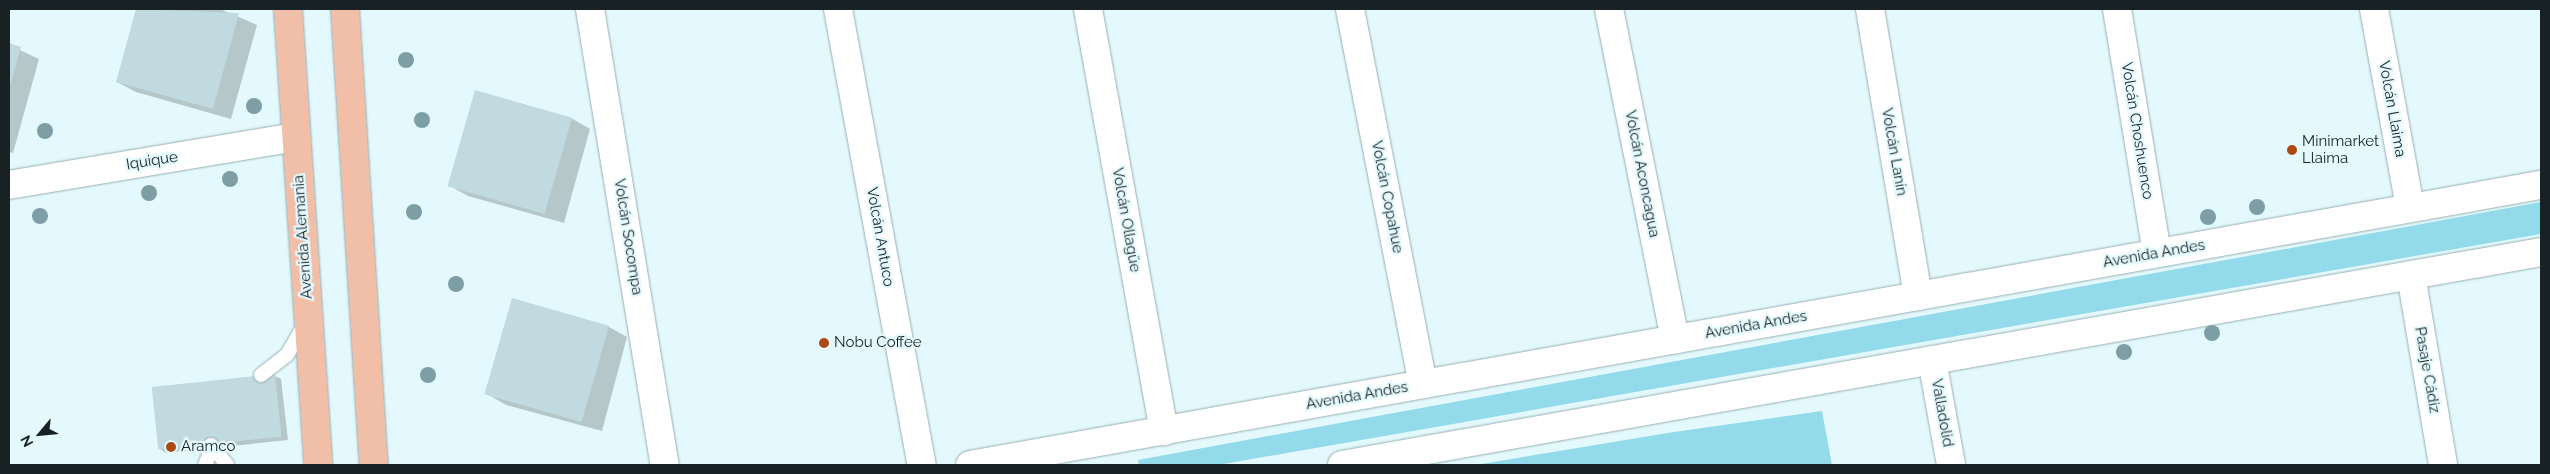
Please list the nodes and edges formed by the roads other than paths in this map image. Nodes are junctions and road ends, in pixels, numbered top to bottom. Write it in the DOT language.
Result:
graph roads {
  1 [pos="288,9"];
  2 [pos="345,9"];
  3 [pos="590,9"];
  4 [pos="838,9"];
  5 [pos="1088,9"];
  6 [pos="1350,9"];
  7 [pos="1609,9"];
  8 [pos="1870,9"];
  9 [pos="2117,9"];
  10 [pos="2374,9"];
  11 [pos="296,137"];
  12 [pos="9,185"];
  13 [pos="2541,185"];
  14 [pos="2410,208"];
  15 [pos="2541,252"];
  16 [pos="2157,253"];
  17 [pos="2411,275"];
  18 [pos="1918,296"];
  19 [pos="308,316"];
  20 [pos="1675,340"];
  21 [pos="1932,360"];
  22 [pos="261,376"];
  23 [pos="1423,384"];
  24 [pos="1164,431"];
  25 [pos="205,465"];
  26 [pos="227,465"];
  27 [pos="318,465"];
  28 [pos="374,465"];
  29 [pos="665,465"];
  30 [pos="922,465"];
  31 [pos="970,465"];
  32 [pos="1342,465"];
  33 [pos="1951,465"];
  34 [pos="2443,465"];
  1 -- 11 [label="main road, Avenida Alemania"];
  2 -- 28 [label="main road"];
  3 -- 29 [label="street, Volcán Socompa"];
  4 -- 30 [label="street, Volcán Antuco"];
  5 -- 24 [label="street, Volcán Ollagüe"];
  6 -- 23 [label="street, Volcán Copahue"];
  7 -- 20 [label="street, Volcán Aconcagua"];
  8 -- 18 [label="street, Volcán Lanín"];
  9 -- 16 [label="street, Volcán Choshuenco"];
  10 -- 14 [label="street, Volcán Llaima"];
  11 -- 12 [label="street, Iquique"];
  11 -- 19 [label="main road, Avenida Alemania"];
  13 -- 14 [label="street, Avenida Andes"];
  14 -- 16 [label="street, Avenida Andes"];
  15 -- 17 [label="street"];
  16 -- 18 [label="street, Avenida Andes"];
  17 -- 21 [label="street"];
  17 -- 34 [label="street, Pasaje Cádiz"];
  18 -- 20 [label="street, Avenida Andes"];
  19 -- 22 [label="lane"];
  19 -- 27 [label="main road, Avenida Alemania"];
  20 -- 23 [label="street, Avenida Andes"];
  21 -- 32 [label="street"];
  21 -- 33 [label="street, Valladolid"];
  23 -- 24 [label="street, Avenida Andes"];
  24 -- 31 [label="street, Avenida Andes"];
  25 -- 26 [label="lane"];
}
